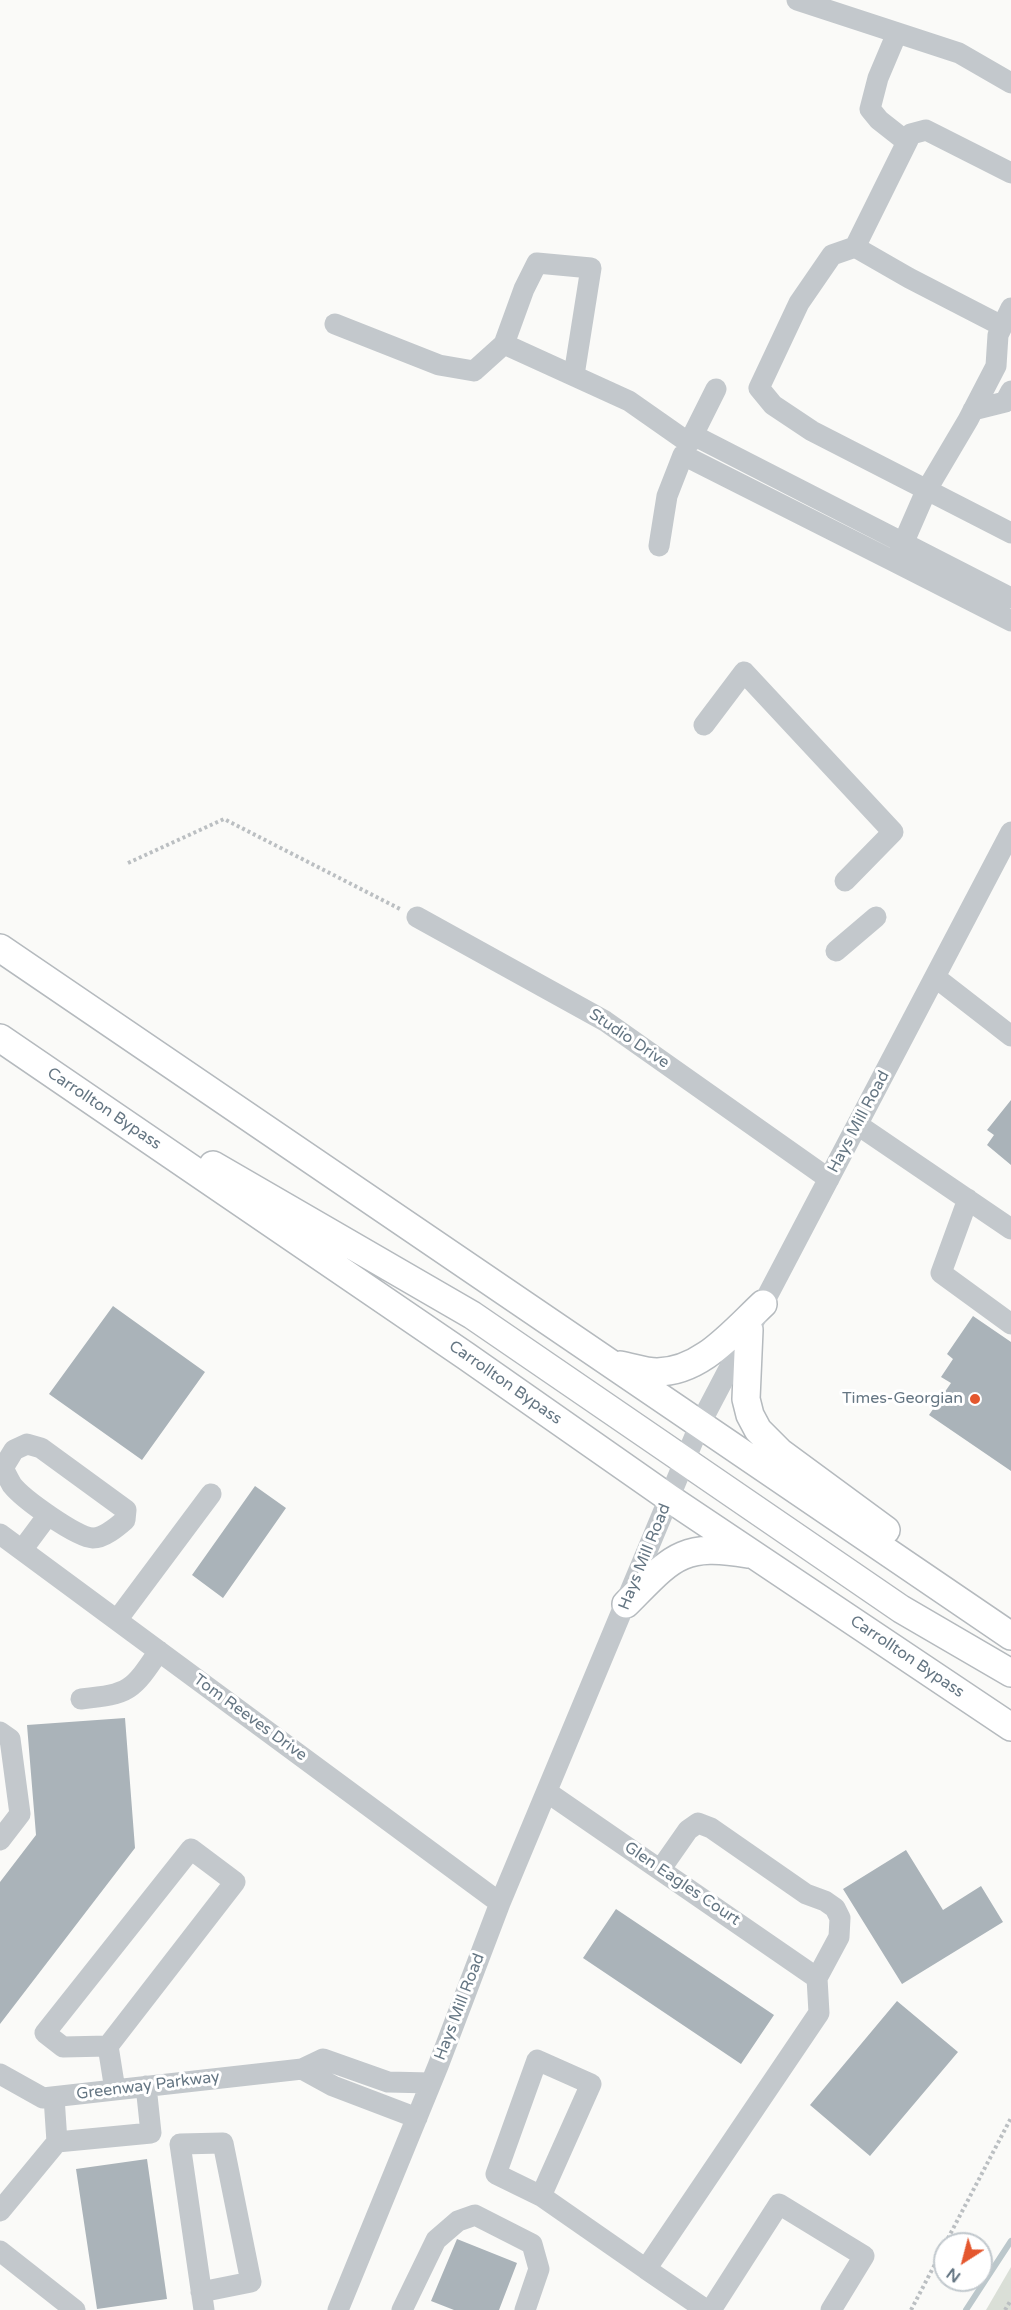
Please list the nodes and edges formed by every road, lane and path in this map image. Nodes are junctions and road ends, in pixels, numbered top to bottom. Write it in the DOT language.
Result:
graph roads {
  1 [pos="796,0"];
  2 [pos="819,3"];
  3 [pos="897,33"];
  4 [pos="1011,83"];
  5 [pos="907,142"];
  6 [pos="1011,173"];
  7 [pos="855,247"];
  8 [pos="1007,317"];
  9 [pos="335,324"];
  10 [pos="504,344"];
  11 [pos="573,375"];
  12 [pos="716,389"];
  13 [pos="1009,400"];
  14 [pos="973,410"];
  15 [pos="688,444"];
  16 [pos="926,491"];
  17 [pos="1011,533"];
  18 [pos="904,542"];
  19 [pos="659,546"];
  20 [pos="895,562"];
  21 [pos="1011,598"];
  22 [pos="1011,621"];
  23 [pos="704,725"];
  24 [pos="1011,832"];
  25 [pos="128,863"];
  26 [pos="845,881"];
  27 [pos="417,917"];
  28 [pos="876,917"];
  29 [pos="0,948"];
  30 [pos="836,951"];
  31 [pos="935,977"];
  32 [pos="1011,1036"];
  33 [pos="0,1038"];
  34 [pos="103,1109"];
  35 [pos="858,1125"];
  36 [pos="829,1179"];
  37 [pos="968,1199"];
  38 [pos="1011,1229"];
  39 [pos="763,1304"];
  40 [pos="1011,1324"];
  41 [pos="749,1330"];
  42 [pos="608,1362"];
  43 [pos="700,1424"];
  44 [pos="685,1459"];
  45 [pos="211,1494"];
  46 [pos="669,1498"];
  47 [pos="48,1515"];
  48 [pos="0,1534"];
  49 [pos="22,1550"];
  50 [pos="755,1555"];
  51 [pos="626,1604"];
  52 [pos="985,1618"];
  53 [pos="117,1620"];
  54 [pos="1011,1636"];
  55 [pos="159,1651"];
  56 [pos="1011,1673"];
  57 [pos="81,1699"];
  58 [pos="1011,1727"];
  59 [pos="0,1732"];
  60 [pos="547,1792"];
  61 [pos="0,1840"];
  62 [pos="660,1870"];
  63 [pos="500,1903"];
  64 [pos="817,1978"];
  65 [pos="108,2046"];
  66 [pos="302,2069"];
  67 [pos="0,2074"];
  68 [pos="431,2083"];
  69 [pos="146,2086"];
  70 [pos="115,2090"];
  71 [pos="54,2097"];
  72 [pos="417,2118"];
  73 [pos="1011,2118"];
  74 [pos="151,2133"];
  75 [pos="57,2142"];
  76 [pos="180,2144"];
  77 [pos="541,2196"];
  78 [pos="0,2211"];
  79 [pos="951,2232"];
  80 [pos="0,2251"];
  81 [pos="933,2267"];
  82 [pos="646,2269"];
  83 [pos="1011,2300"];
  84 [pos="202,2305"];
  85 [pos="75,2310"];
  86 [pos="338,2310"];
  87 [pos="402,2310"];
  88 [pos="525,2310"];
  89 [pos="706,2310"];
  90 [pos="711,2310"];
  91 [pos="831,2310"];
  92 [pos="911,2310"];
  93 [pos="1005,2310"];
  1 -- 2 [label="street"];
  2 -- 3 [label="street"];
  3 -- 4 [label="street"];
  3 -- 5 [label="street"];
  5 -- 6 [label="street"];
  5 -- 7 [label="street"];
  7 -- 8 [label="street"];
  7 -- 16 [label="street"];
  8 -- 14 [label="street"];
  9 -- 10 [label="street"];
  10 -- 11 [label="street"];
  10 -- 11 [label="street"];
  11 -- 15 [label="street"];
  12 -- 15 [label="street"];
  13 -- 14 [label="street"];
  14 -- 16 [label="street"];
  15 -- 18 [label="street"];
  15 -- 19 [label="street"];
  15 -- 20 [label="street"];
  16 -- 17 [label="street"];
  16 -- 18 [label="street"];
  18 -- 20 [label="street"];
  18 -- 21 [label="street"];
  20 -- 22 [label="street"];
  23 -- 26 [label="street"];
  24 -- 31 [label="street, Hays Mill Road"];
  25 -- 27 [label="path"];
  27 -- 36 [label="street, Studio Drive"];
  28 -- 30 [label="street"];
  29 -- 42 [label="main road"];
  31 -- 32 [label="street"];
  31 -- 35 [label="street, Hays Mill Road"];
  33 -- 34 [label="main road, Carrollton Bypass"];
  34 -- 44 [label="main road"];
  34 -- 46 [label="main road, Carrollton Bypass"];
  35 -- 36 [label="street, Hays Mill Road"];
  35 -- 37 [label="street"];
  36 -- 39 [label="street, Hays Mill Road"];
  37 -- 38 [label="street"];
  37 -- 40 [label="street"];
  39 -- 41 [label="street, Hays Mill Road"];
  39 -- 42 [label="main road"];
  41 -- 43 [label="street, Hays Mill Road"];
  41 -- 52 [label="main road"];
  42 -- 43 [label="main road"];
  43 -- 44 [label="street, Hays Mill Road"];
  43 -- 52 [label="main road"];
  44 -- 46 [label="street, Hays Mill Road"];
  44 -- 56 [label="main road"];
  45 -- 53 [label="street"];
  46 -- 50 [label="main road, Carrollton Bypass"];
  46 -- 51 [label="street, Hays Mill Road"];
  47 -- 47 [label="street"];
  47 -- 49 [label="street"];
  48 -- 49 [label="street, Tom Reeves Drive"];
  49 -- 53 [label="street, Tom Reeves Drive"];
  50 -- 51 [label="main road"];
  50 -- 58 [label="main road, Carrollton Bypass"];
  51 -- 60 [label="street, Hays Mill Road"];
  52 -- 54 [label="main road"];
  53 -- 55 [label="street, Tom Reeves Drive"];
  55 -- 57 [label="street"];
  55 -- 63 [label="street, Tom Reeves Drive"];
  59 -- 61 [label="street"];
  60 -- 62 [label="street, Glen Eagles Court"];
  60 -- 63 [label="street, Hays Mill Road"];
  62 -- 64 [label="street, Glen Eagles Court"];
  62 -- 64 [label="street"];
  63 -- 68 [label="street, Hays Mill Road"];
  64 -- 82 [label="street"];
  65 -- 65 [label="street"];
  65 -- 70 [label="street"];
  66 -- 68 [label="street, Greenway Parkway"];
  66 -- 69 [label="street, Greenway Parkway"];
  66 -- 72 [label="street"];
  67 -- 71 [label="street, Greenway Parkway"];
  68 -- 72 [label="street, Hays Mill Road"];
  69 -- 70 [label="street, Greenway Parkway"];
  69 -- 74 [label="street"];
  70 -- 71 [label="street, Greenway Parkway"];
  71 -- 75 [label="street"];
  72 -- 86 [label="street, Hays Mill Road"];
  73 -- 79 [label="path"];
  74 -- 75 [label="street"];
  74 -- 76 [label="street"];
  75 -- 78 [label="street"];
  76 -- 84 [label="street"];
  76 -- 84 [label="street"];
  77 -- 77 [label="street"];
  77 -- 82 [label="street"];
  80 -- 85 [label="street"];
  81 -- 92 [label="path"];
  82 -- 89 [label="street"];
  83 -- 93 [label="path"];
  87 -- 88 [label="street"];
  90 -- 91 [label="street"];
}
